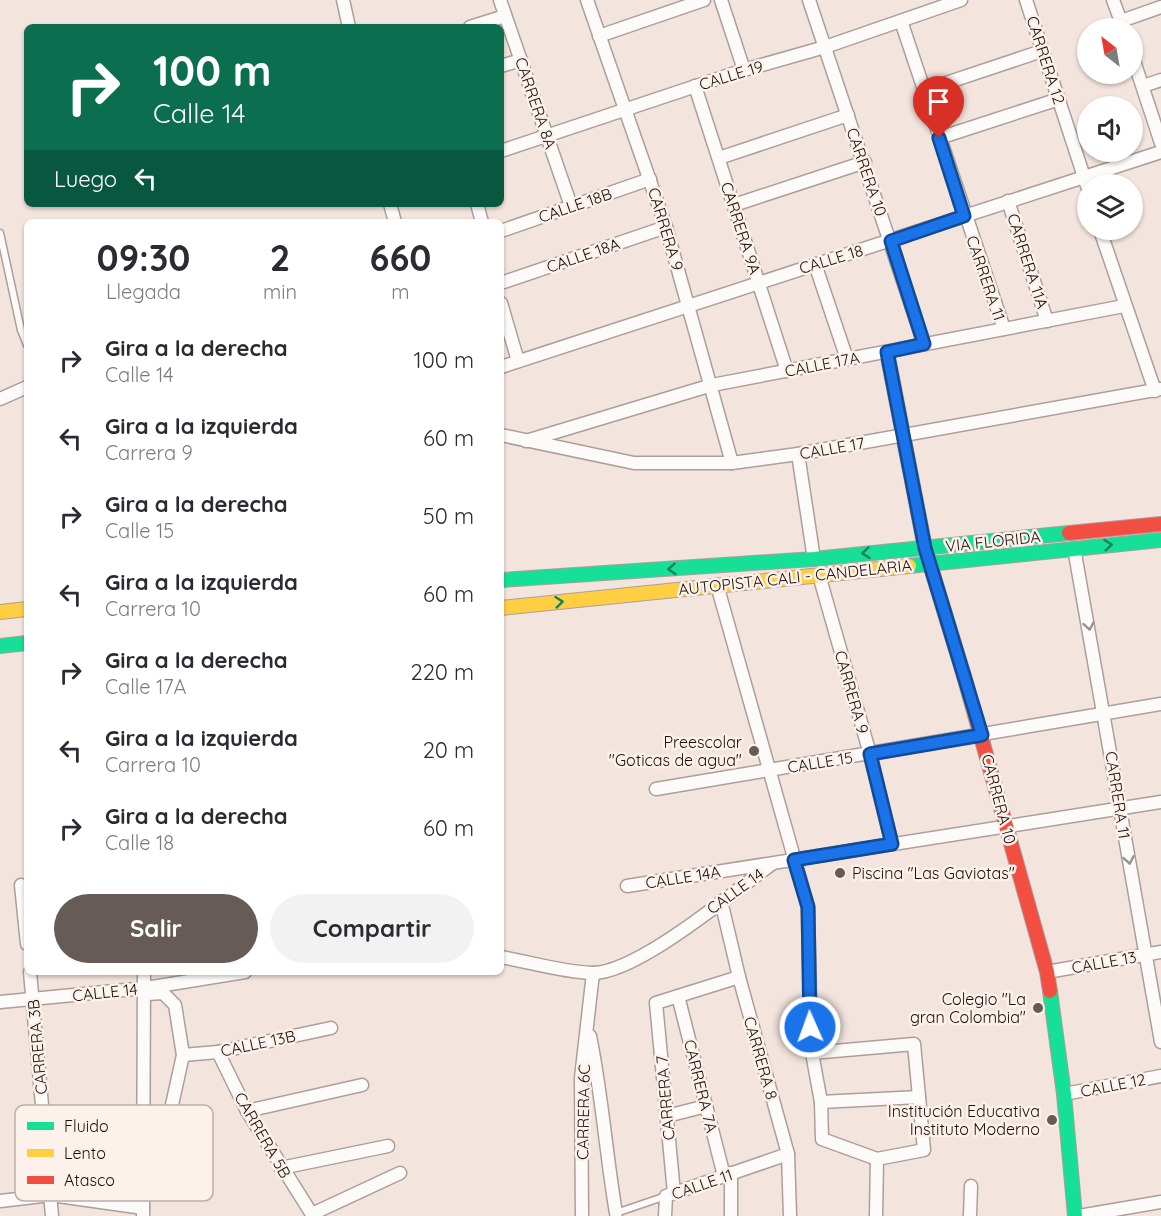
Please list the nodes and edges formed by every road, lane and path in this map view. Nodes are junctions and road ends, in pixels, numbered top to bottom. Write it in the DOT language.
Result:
graph roads {
  1 [pos="344,0"];
  2 [pos="500,0"];
  3 [pos="587,0"];
  4 [pos="704,0"];
  5 [pos="721,0"];
  6 [pos="809,0"];
  7 [pos="961,0"];
  8 [pos="1026,0"];
  9 [pos="1113,0"];
  10 [pos="942,3"];
  11 [pos="1161,7"];
  12 [pos="505,16"];
  13 [pos="1119,18"];
  14 [pos="1137,18"];
  15 [pos="901,21"];
  16 [pos="348,24"];
  17 [pos="480,24"];
  18 [pos="599,36"];
  19 [pos="825,47"];
  20 [pos="1042,51"];
  21 [pos="521,60"];
  22 [pos="504,65"];
  23 [pos="744,70"];
  24 [pos="1161,80"];
  25 [pos="695,86"];
  26 [pos="1143,86"];
  27 [pos="925,90"];
  28 [pos="1059,99"];
  29 [pos="626,109"];
  30 [pos="848,115"];
  31 [pos="547,135"];
  32 [pos="939,138"];
  33 [pos="1161,143"];
  34 [pos="504,150"];
  35 [pos="1161,152"];
  36 [pos="719,158"];
  37 [pos="865,162"];
  38 [pos="1083,174"];
  39 [pos="1108,174"];
  40 [pos="650,179"];
  41 [pos="1077,185"];
  42 [pos="1008,201"];
  43 [pos="734,205"];
  44 [pos="571,206"];
  45 [pos="964,216"];
  46 [pos="666,227"];
  47 [pos="504,230"];
  48 [pos="0,233"];
  49 [pos="1103,240"];
  50 [pos="891,241"];
  51 [pos="815,264"];
  52 [pos="759,282"];
  53 [pos="504,283"];
  54 [pos="688,305"];
  55 [pos="1124,306"];
  56 [pos="504,313"];
  57 [pos="1047,321"];
  58 [pos="1004,329"];
  59 [pos="24,338"];
  60 [pos="924,344"];
  61 [pos="887,352"];
  62 [pos="847,359"];
  63 [pos="518,361"];
  64 [pos="504,366"];
  65 [pos="787,371"];
  66 [pos="712,385"];
  67 [pos="24,388"];
  68 [pos="1158,390"];
  69 [pos="0,399"];
  70 [pos="904,435"];
  71 [pos="504,436"];
  72 [pos="525,441"];
  73 [pos="798,454"];
  74 [pos="732,463"];
  75 [pos="1161,524"];
  76 [pos="1161,540"];
  77 [pos="925,548"];
  78 [pos="1074,548"];
  79 [pos="814,559"];
  80 [pos="929,563"];
  81 [pos="819,575"];
  82 [pos="504,580"];
  83 [pos="717,585"];
  84 [pos="504,608"];
  85 [pos="24,609"];
  86 [pos="0,612"];
  87 [pos="0,646"];
  88 [pos="24,648"];
  89 [pos="1161,704"];
  90 [pos="1105,714"];
  91 [pos="982,735"];
  92 [pos="870,754"];
  93 [pos="768,770"];
  94 [pos="656,789"];
  95 [pos="1161,802"];
  96 [pos="1120,808"];
  97 [pos="1005,826"];
  98 [pos="892,844"];
  99 [pos="794,860"];
  100 [pos="775,862"];
  101 [pos="21,885"];
  102 [pos="627,886"];
  103 [pos="721,901"];
  104 [pos="24,914"];
  105 [pos="1161,952"];
  106 [pos="1146,955"];
  107 [pos="504,958"];
  108 [pos="1047,972"];
  109 [pos="593,973"];
  110 [pos="30,975"];
  111 [pos="144,975"];
  112 [pos="229,975"];
  113 [pos="739,977"];
  114 [pos="146,991"];
  115 [pos="678,996"];
  116 [pos="32,999"];
  117 [pos="0,1002"];
  118 [pos="588,1026"];
  119 [pos="332,1028"];
  120 [pos="1161,1042"];
  121 [pos="218,1052"];
  122 [pos="812,1053"];
  123 [pos="183,1055"];
  124 [pos="1161,1076"];
  125 [pos="362,1085"];
  126 [pos="1064,1094"];
  127 [pos="919,1097"];
  128 [pos="821,1102"];
  129 [pos="42,1105"];
  130 [pos="144,1105"];
  131 [pos="172,1105"];
  132 [pos="706,1106"];
  133 [pos="247,1111"];
  134 [pos="667,1116"];
  135 [pos="388,1146"];
  136 [pos="788,1154"];
  137 [pos="877,1159"];
  138 [pos="281,1168"];
  139 [pos="400,1173"];
  140 [pos="728,1174"];
  141 [pos="971,1186"];
  142 [pos="670,1195"];
  143 [pos="15,1199"];
  144 [pos="0,1201"];
  145 [pos="51,1201"];
  146 [pos="83,1201"];
  147 [pos="1161,1202"];
  148 [pos="143,1212"];
  149 [pos="616,1213"];
  150 [pos="312,1215"];
  151 [pos="52,1216"];
  152 [pos="582,1216"];
  153 [pos="665,1216"];
  154 [pos="731,1216"];
  155 [pos="790,1216"];
  156 [pos="876,1216"];
  157 [pos="970,1216"];
  158 [pos="1077,1216"];
  1 -- 16 [label="street"];
  2 -- 12 [label="street, CARRERA 8A"];
  3 -- 18 [label="street, CARRERA 9"];
  4 -- 18 [label="street"];
  5 -- 23 [label="street"];
  6 -- 19 [label="street, CARRERA 10"];
  7 -- 10 [label="street, CALLE 19"];
  8 -- 20 [label="street, CARRERA 12"];
  9 -- 13 [label="street"];
  10 -- 15 [label="street, CALLE 19"];
  11 -- 14 [label="street"];
  12 -- 17 [label="street"];
  12 -- 21 [label="street, CARRERA 8A"];
  15 -- 19 [label="street, CALLE 19"];
  15 -- 27 [label="street, CARRERA 11"];
  18 -- 29 [label="street, CARRERA 9"];
  19 -- 23 [label="street, CALLE 19"];
  19 -- 30 [label="street, CARRERA 10"];
  20 -- 27 [label="street"];
  20 -- 28 [label="street, CARRERA 12"];
  21 -- 22 [label="street"];
  21 -- 31 [label="street, CARRERA 8A"];
  23 -- 25 [label="street, CALLE 19"];
  24 -- 26 [label="street"];
  25 -- 29 [label="street, CALLE 19"];
  25 -- 36 [label="street, CARRERA 9A"];
  26 -- 33 [label="street"];
  27 -- 32 [label="street, CARRERA 11"];
  28 -- 32 [label="street"];
  28 -- 38 [label="street, CARRERA 12"];
  29 -- 31 [label="street, CALLE 19"];
  29 -- 40 [label="street, CARRERA 9"];
  30 -- 36 [label="street"];
  30 -- 37 [label="street, CARRERA 10"];
  31 -- 34 [label="street, CALLE 19"];
  31 -- 44 [label="street, CARRERA 8A"];
  32 -- 45 [label="street, CARRERA 11"];
  35 -- 39 [label="street, CALLE 18"];
  36 -- 43 [label="street, CARRERA 9A"];
  37 -- 43 [label="street"];
  37 -- 50 [label="street, CARRERA 10"];
  40 -- 44 [label="street, CALLE 18B"];
  40 -- 46 [label="street, CARRERA 9"];
  41 -- 42 [label="street, CALLE 18"];
  42 -- 45 [label="street, CALLE 18"];
  42 -- 57 [label="street, CARRERA 11A"];
  43 -- 52 [label="street, CARRERA 9A"];
  44 -- 47 [label="street, CALLE 18B"];
  45 -- 50 [label="street, CALLE 18"];
  45 -- 58 [label="street, CARRERA 11"];
  46 -- 53 [label="street, CALLE 18A"];
  46 -- 54 [label="street, CARRERA 9"];
  48 -- 59 [label="lane"];
  49 -- 55 [label="street"];
  50 -- 51 [label="street, CALLE 18"];
  50 -- 60 [label="street, CARRERA 10"];
  51 -- 52 [label="street, CALLE 18"];
  51 -- 62 [label="street"];
  52 -- 54 [label="street, CALLE 18"];
  52 -- 65 [label="street, CARRERA 9A"];
  54 -- 63 [label="street, CALLE 18"];
  54 -- 66 [label="street, CARRERA 9"];
  55 -- 57 [label="street, CALLE 17A"];
  55 -- 68 [label="street"];
  56 -- 63 [label="street"];
  57 -- 58 [label="street, CALLE 17A"];
  58 -- 60 [label="street, CALLE 17A"];
  60 -- 61 [label="street, CALLE 17A"];
  61 -- 62 [label="street, CALLE 17A"];
  61 -- 70 [label="main road, CARRERA 10"];
  62 -- 65 [label="street, CALLE 17A"];
  63 -- 64 [label="street, CALLE 18"];
  65 -- 66 [label="street, CALLE 17A"];
  66 -- 72 [label="street, CALLE 17A"];
  66 -- 74 [label="street, CARRERA 9"];
  67 -- 69 [label="street"];
  68 -- 70 [label="street, CALLE 17"];
  70 -- 73 [label="street, CALLE 17"];
  70 -- 77 [label="main road, CARRERA 10"];
  71 -- 72 [label="street, CALLE 17"];
  72 -- 74 [label="street, CALLE 17"];
  73 -- 74 [label="street, CALLE 17"];
  73 -- 79 [label="street"];
  75 -- 77 [label="main road, VIA FLORIDA"];
  78 -- 76 [label="main road, AUTOPISTA CALI - CANDELARIA, one-way"];
  77 -- 79 [label="main road, VIA FLORIDA, one-way"];
  77 -- 80 [label="main road, CARRERA 10"];
  78 -- 80 [label="main road, AUTOPISTA CALI - CANDELARIA"];
  78 -- 90 [label="street, CARRERA 11, one-way"];
  79 -- 82 [label="main road, VIA FLORIDA, one-way"];
  80 -- 81 [label="main road, AUTOPISTA CALI - CANDELARIA"];
  80 -- 91 [label="main road, CARRERA 10"];
  81 -- 83 [label="main road, AUTOPISTA CALI - CANDELARIA"];
  81 -- 92 [label="street, CARRERA 9"];
  84 -- 83 [label="main road, AUTOPISTA CALI - CANDELARIA, one-way"];
  83 -- 93 [label="street"];
  85 -- 86 [label="main road"];
  87 -- 88 [label="main road"];
  89 -- 90 [label="street, CALLE 15"];
  90 -- 91 [label="street, CALLE 15"];
  90 -- 96 [label="street, CARRERA 11"];
  91 -- 92 [label="street, CALLE 15"];
  91 -- 97 [label="main road, CARRERA 10"];
  92 -- 93 [label="street, CALLE 15"];
  92 -- 98 [label="street, CARRERA 9"];
  93 -- 94 [label="street, CALLE 15"];
  93 -- 99 [label="street"];
  95 -- 96 [label="street, CALLE 14"];
  96 -- 97 [label="street, CALLE 14"];
  96 -- 106 [label="street, CARRERA 11, one-way"];
  97 -- 98 [label="street, CALLE 14"];
  97 -- 108 [label="main road, CARRERA 10"];
  98 -- 99 [label="street, CALLE 14"];
  99 -- 100 [label="street, CALLE 14"];
  99 -- 122 [label="street"];
  100 -- 102 [label="street, CALLE 14A"];
  100 -- 103 [label="street, CALLE 14"];
  101 -- 104 [label="street"];
  103 -- 109 [label="street, CALLE 14"];
  103 -- 113 [label="street, CARRERA 8"];
  105 -- 106 [label="street, CALLE 13"];
  106 -- 108 [label="street, CALLE 13"];
  106 -- 120 [label="street, CARRERA 11"];
  107 -- 109 [label="street, CALLE 14"];
  108 -- 126 [label="main road, CARRERA 10"];
  109 -- 118 [label="street, CARRERA 6C"];
  110 -- 116 [label="street, CARRERA 3B"];
  111 -- 114 [label="street"];
  112 -- 114 [label="street, CALLE 14"];
  113 -- 115 [label="street"];
  113 -- 136 [label="street, CARRERA 8"];
  114 -- 116 [label="street, CALLE 14"];
  114 -- 123 [label="street"];
  114 -- 130 [label="street"];
  115 -- 132 [label="street, CARRERA 7A"];
  115 -- 134 [label="street, CARRERA 7"];
  116 -- 117 [label="street, CALLE 14"];
  116 -- 129 [label="street, CARRERA 3B"];
  118 -- 149 [label="street"];
  118 -- 152 [label="street, CARRERA 6C"];
  119 -- 121 [label="street, CALLE 13B"];
  121 -- 123 [label="street, CALLE 13B"];
  121 -- 133 [label="street, CARRERA 5B"];
  122 -- 127 [label="street"];
  122 -- 128 [label="street"];
  123 -- 131 [label="street"];
  124 -- 126 [label="street, CALLE 12"];
  125 -- 133 [label="street"];
  126 -- 158 [label="main road, CARRERA 10"];
  127 -- 128 [label="street"];
  127 -- 137 [label="street"];
  128 -- 137 [label="street"];
  132 -- 134 [label="street"];
  132 -- 140 [label="street, CARRERA 7A"];
  133 -- 138 [label="street, CARRERA 5B"];
  134 -- 142 [label="street, CARRERA 7"];
  135 -- 138 [label="street"];
  136 -- 140 [label="street, CALLE 11"];
  136 -- 155 [label="street, CARRERA 8"];
  137 -- 156 [label="street"];
  138 -- 150 [label="street, CARRERA 5B"];
  139 -- 150 [label="street"];
  140 -- 142 [label="street, CALLE 11"];
  140 -- 154 [label="street, CARRERA 7A"];
  141 -- 157 [label="street"];
  142 -- 149 [label="lane, CALLE 11"];
  142 -- 153 [label="street, CARRERA 7"];
  143 -- 144 [label="street"];
  145 -- 151 [label="street, CARRERA 3B"];
  146 -- 148 [label="street"];
  147 -- 158 [label="street"];
}
